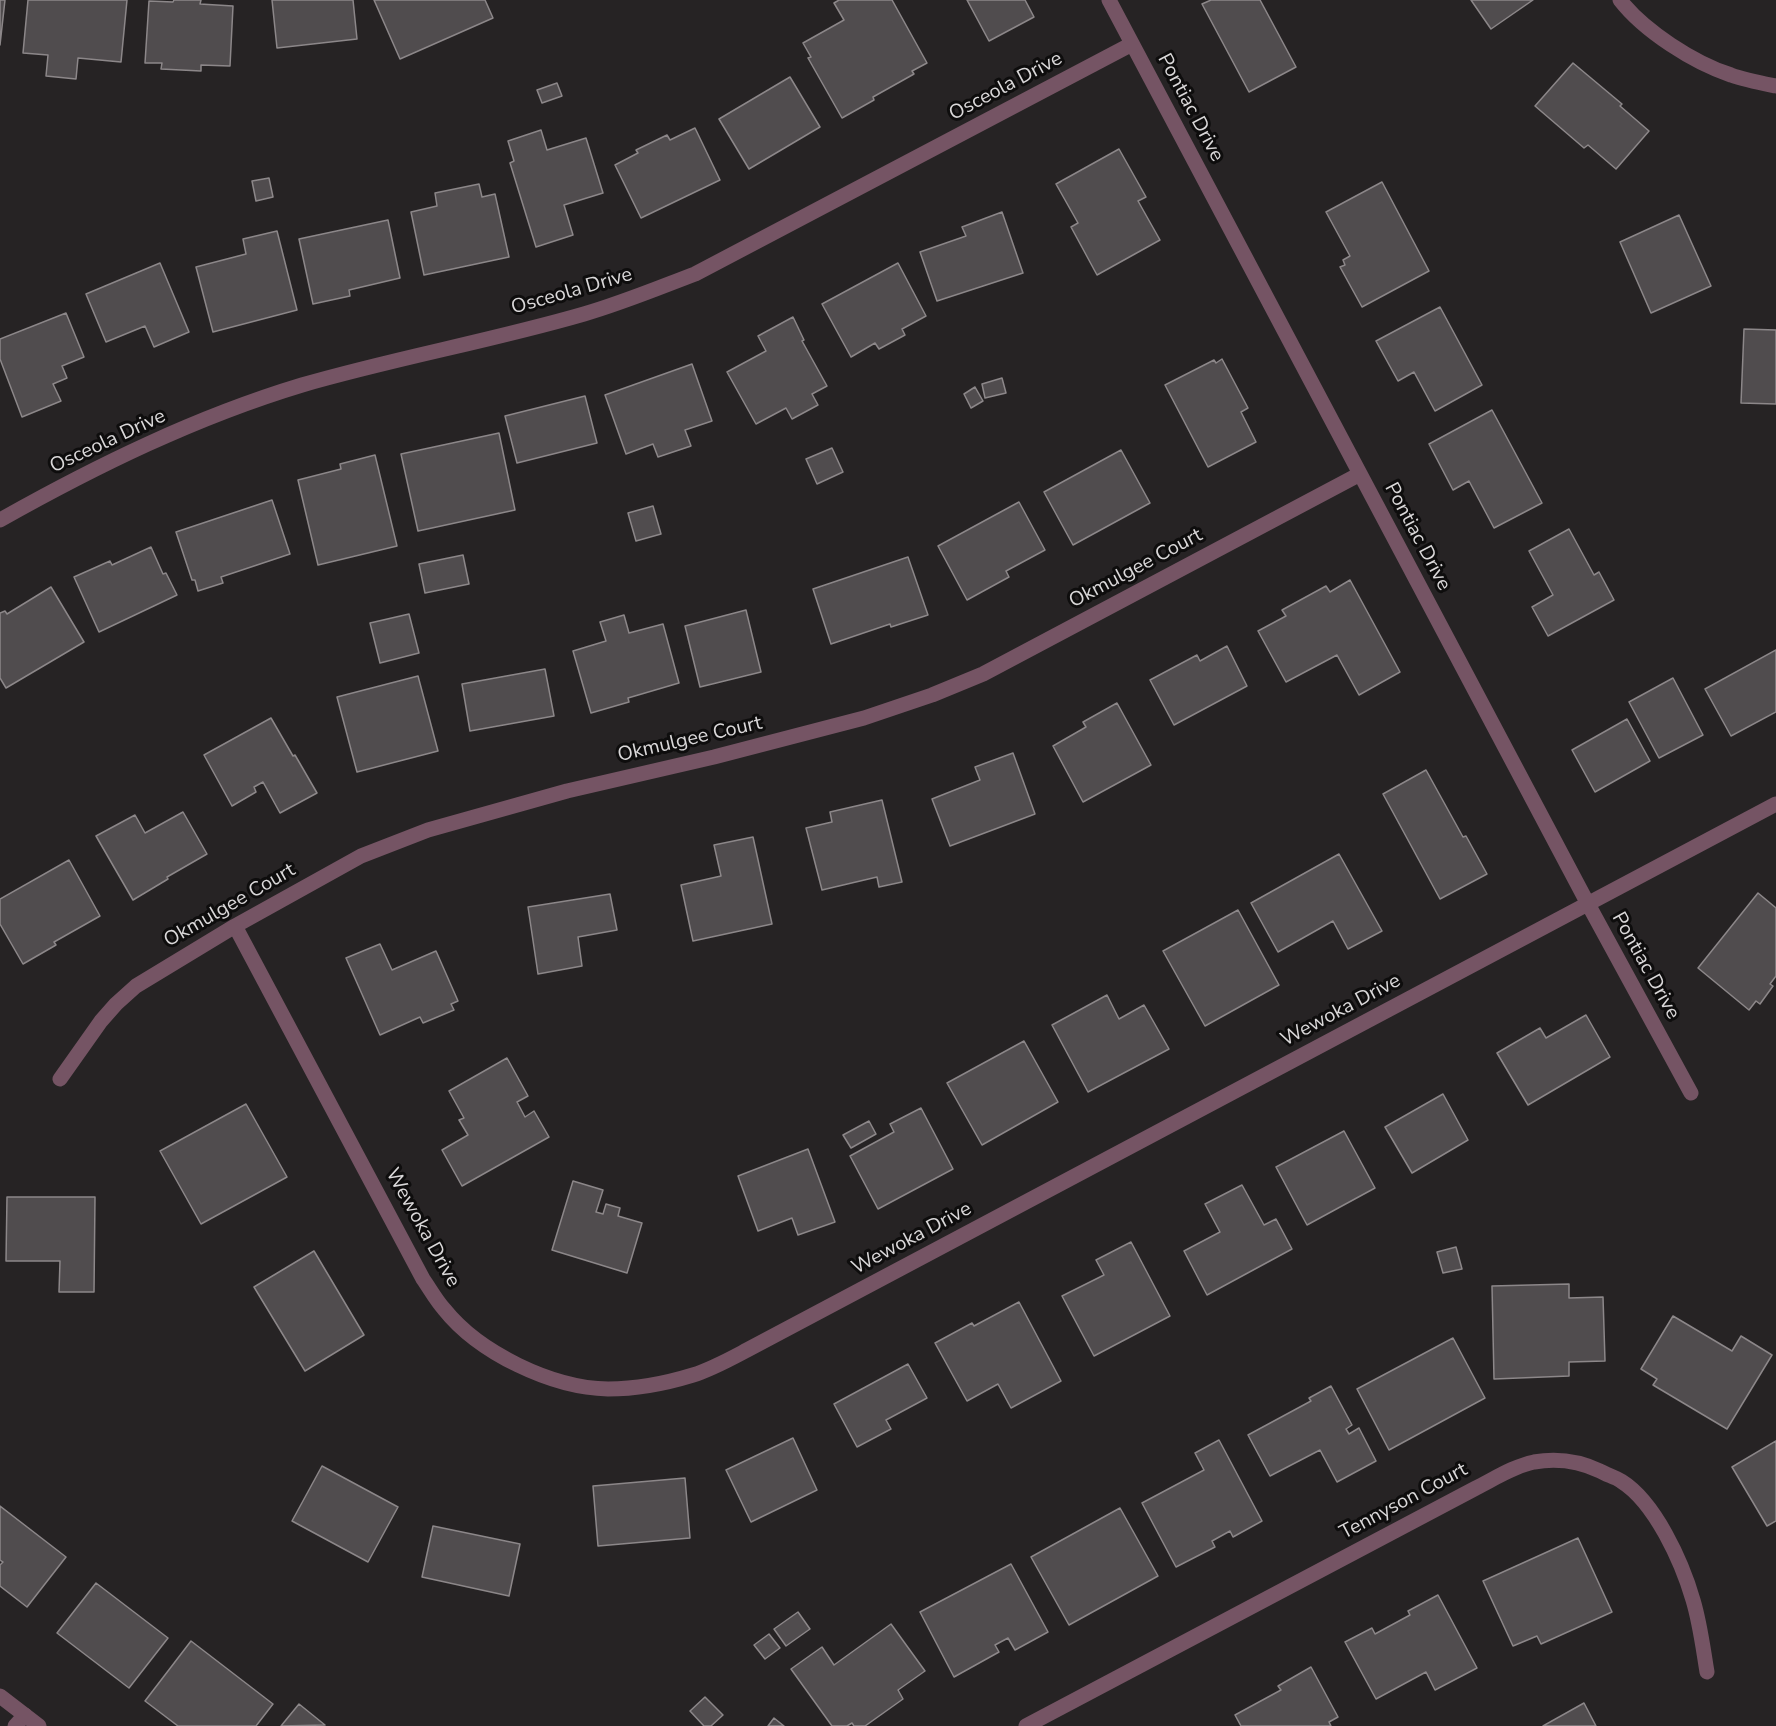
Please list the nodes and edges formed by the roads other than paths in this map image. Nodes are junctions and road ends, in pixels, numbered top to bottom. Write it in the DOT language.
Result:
graph roads {
  1 [pos="1109,0"];
  2 [pos="1620,0"];
  3 [pos="1132,44"];
  4 [pos="1776,86"];
  5 [pos="1360,474"];
  6 [pos="0,520"];
  7 [pos="1776,804"];
  8 [pos="1588,904"];
  9 [pos="235,926"];
  10 [pos="60,1079"];
  11 [pos="1691,1094"];
  12 [pos="1707,1672"];
  13 [pos="0,1696"];
  14 [pos="20,1721"];
  15 [pos="39,1726"];
  16 [pos="1026,1726"];
  1 -- 3 [label="street, Pontiac Drive"];
  2 -- 4 [label="street"];
  3 -- 5 [label="street, Pontiac Drive"];
  3 -- 6 [label="street, Osceola Drive"];
  5 -- 8 [label="street, Pontiac Drive"];
  5 -- 9 [label="street, Okmulgee Court"];
  7 -- 8 [label="street, Wewoka Drive"];
  8 -- 9 [label="street, Wewoka Drive"];
  8 -- 11 [label="street, Pontiac Drive"];
  9 -- 10 [label="street, Okmulgee Court"];
  12 -- 16 [label="street, Tennyson Court"];
  13 -- 14 [label="street"];
  14 -- 15 [label="street"];
}
